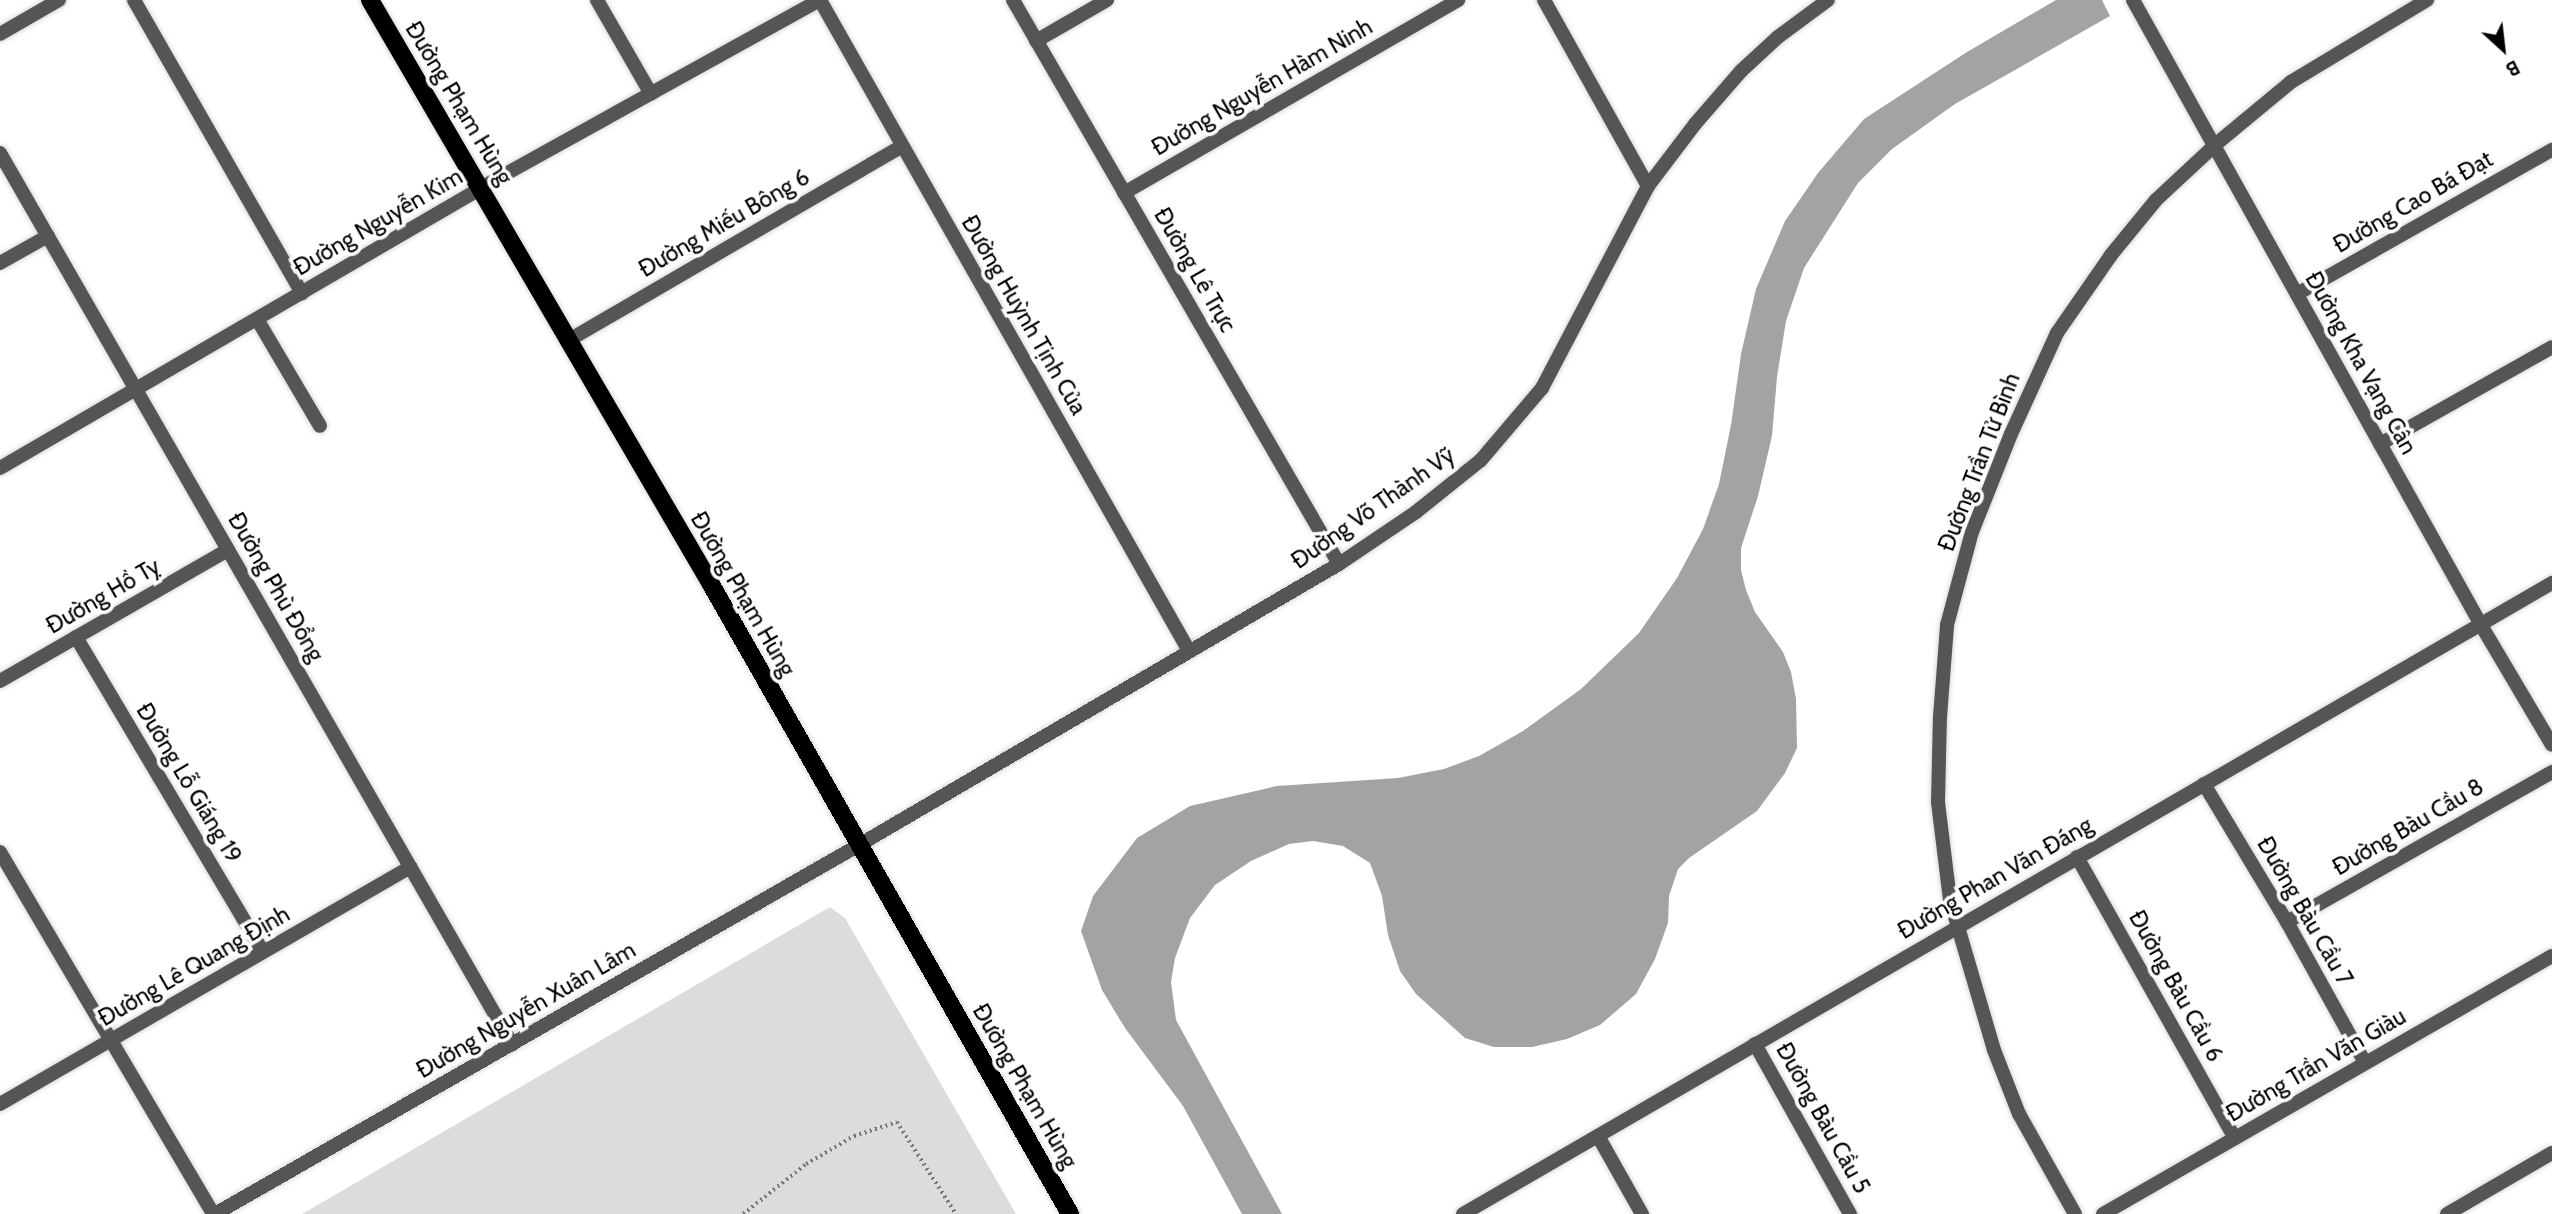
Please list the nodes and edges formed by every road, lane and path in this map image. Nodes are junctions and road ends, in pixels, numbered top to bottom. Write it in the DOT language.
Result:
graph roads {
  1 [pos="59,0"];
  2 [pos="134,0"];
  3 [pos="370,0"];
  4 [pos="597,0"];
  5 [pos="819,0"];
  6 [pos="1013,0"];
  7 [pos="1107,0"];
  8 [pos="1458,0"];
  9 [pos="1544,0"];
  10 [pos="1829,0"];
  11 [pos="2427,0"];
  12 [pos="2136,4"];
  13 [pos="0,34"];
  14 [pos="1036,41"];
  15 [pos="651,94"];
  16 [pos="2215,145"];
  17 [pos="902,146"];
  18 [pos="2552,149"];
  19 [pos="0,153"];
  20 [pos="1648,187"];
  21 [pos="481,188"];
  22 [pos="1124,193"];
  23 [pos="48,236"];
  24 [pos="0,263"];
  25 [pos="302,293"];
  26 [pos="2297,294"];
  27 [pos="257,319"];
  28 [pos="569,340"];
  29 [pos="2552,347"];
  30 [pos="136,389"];
  31 [pos="320,426"];
  32 [pos="2380,444"];
  33 [pos="0,468"];
  34 [pos="228,550"];
  35 [pos="1339,564"];
  36 [pos="2552,583"];
  37 [pos="2480,625"];
  38 [pos="76,637"];
  39 [pos="1189,652"];
  40 [pos="0,681"];
  41 [pos="2552,746"];
  42 [pos="2552,772"];
  43 [pos="2204,784"];
  44 [pos="859,845"];
  45 [pos="0,852"];
  46 [pos="2077,857"];
  47 [pos="410,867"];
  48 [pos="2287,922"];
  49 [pos="1957,926"];
  50 [pos="263,952"];
  51 [pos="2552,956"];
  52 [pos="110,1041"];
  53 [pos="512,1044"];
  54 [pos="1755,1044"];
  55 [pos="2365,1063"];
  56 [pos="0,1104"];
  57 [pos="1598,1136"];
  58 [pos="2235,1138"];
  59 [pos="2552,1153"];
  60 [pos="214,1214"];
  61 [pos="743,1214"];
  62 [pos="956,1214"];
  63 [pos="1070,1214"];
  64 [pos="1463,1214"];
  65 [pos="1642,1214"];
  66 [pos="1850,1214"];
  67 [pos="2075,1214"];
  68 [pos="2103,1214"];
  69 [pos="2447,1214"];
  1 -- 13 [label="street"];
  2 -- 25 [label="street"];
  3 -- 21 [label="main road, Đường Phạm Hùng"];
  4 -- 15 [label="street"];
  5 -- 15 [label="street, Đường Nguyễn Kim"];
  5 -- 17 [label="street, Đường Huỳnh Tịnh Của"];
  6 -- 14 [label="street, Đường Lê Trực"];
  7 -- 14 [label="street"];
  8 -- 22 [label="street, Đường Nguyễn Hàm Ninh"];
  9 -- 20 [label="street"];
  10 -- 20 [label="street, Đường Võ Thành Vỹ"];
  11 -- 16 [label="street, Đường Trần Tử Bình"];
  12 -- 16 [label="street, Đường Kha Vạng Cân"];
  14 -- 22 [label="street, Đường Lê Trực"];
  15 -- 21 [label="street, Đường Nguyễn Kim"];
  16 -- 26 [label="street, Đường Kha Vạng Cân"];
  16 -- 49 [label="street, Đường Trần Tử Bình"];
  17 -- 28 [label="street, Đường Miếu Bông 6"];
  17 -- 39 [label="street, Đường Huỳnh Tịnh Của"];
  18 -- 26 [label="street, Đường Cao Bá Đạt"];
  19 -- 23 [label="street, Đường Phù Đổng"];
  20 -- 35 [label="street, Đường Võ Thành Vỹ"];
  21 -- 25 [label="street, Đường Nguyễn Kim"];
  21 -- 28 [label="main road, Đường Phạm Hùng"];
  22 -- 35 [label="street, Đường Lê Trực"];
  23 -- 24 [label="street"];
  23 -- 30 [label="street, Đường Phù Đổng"];
  25 -- 27 [label="street, Đường Nguyễn Kim"];
  26 -- 32 [label="street, Đường Kha Vạng Cân"];
  27 -- 30 [label="street, Đường Nguyễn Kim"];
  27 -- 31 [label="street"];
  28 -- 44 [label="main road, Đường Phạm Hùng"];
  29 -- 32 [label="street"];
  30 -- 33 [label="street, Đường Nguyễn Kim"];
  30 -- 34 [label="street, Đường Phù Đổng"];
  32 -- 37 [label="street, Đường Kha Vạng Cân"];
  34 -- 38 [label="street, Đường Hồ Tỵ"];
  34 -- 47 [label="street, Đường Phù Đổng"];
  35 -- 39 [label="street, Đường Võ Thành Vỹ"];
  36 -- 37 [label="street, Đường Phan Văn Đáng"];
  37 -- 41 [label="street, Đường Kha Vạng Cân"];
  37 -- 43 [label="street, Đường Phan Văn Đáng"];
  38 -- 40 [label="street, Đường Hồ Tỵ"];
  38 -- 50 [label="street, Đường Lỗ Giáng 19"];
  39 -- 44 [label="street, Đường Võ Thành Vỹ"];
  42 -- 48 [label="street, Đường Bàu Cầu 8"];
  43 -- 46 [label="street, Đường Phan Văn Đáng"];
  43 -- 48 [label="street, Đường Bàu Cầu 7"];
  44 -- 53 [label="street, Đường Nguyễn Xuân Lâm"];
  44 -- 63 [label="main road, Đường Phạm Hùng"];
  45 -- 52 [label="street"];
  46 -- 49 [label="street, Đường Phan Văn Đáng"];
  46 -- 58 [label="street, Đường Bàu Cầu 6"];
  47 -- 50 [label="street, Đường Lê Quang Định"];
  47 -- 53 [label="street, Đường Phù Đổng"];
  48 -- 55 [label="street, Đường Bàu Cầu 7"];
  49 -- 54 [label="street, Đường Phan Văn Đáng"];
  49 -- 67 [label="street, Đường Trần Tử Bình"];
  50 -- 52 [label="street, Đường Lê Quang Định"];
  51 -- 55 [label="street, Đường Trần Văn Giàu"];
  52 -- 56 [label="street, Đường Lê Quang Định"];
  52 -- 60 [label="street"];
  53 -- 60 [label="street, Đường Nguyễn Xuân Lâm"];
  54 -- 57 [label="street, Đường Phan Văn Đáng"];
  54 -- 66 [label="street, Đường Bàu Cầu 5"];
  55 -- 58 [label="street, Đường Trần Văn Giàu"];
  57 -- 64 [label="street, Đường Phan Văn Đáng"];
  57 -- 65 [label="street"];
  58 -- 68 [label="street, Đường Trần Văn Giàu"];
  59 -- 69 [label="street"];
  61 -- 62 [label="path"];
}
